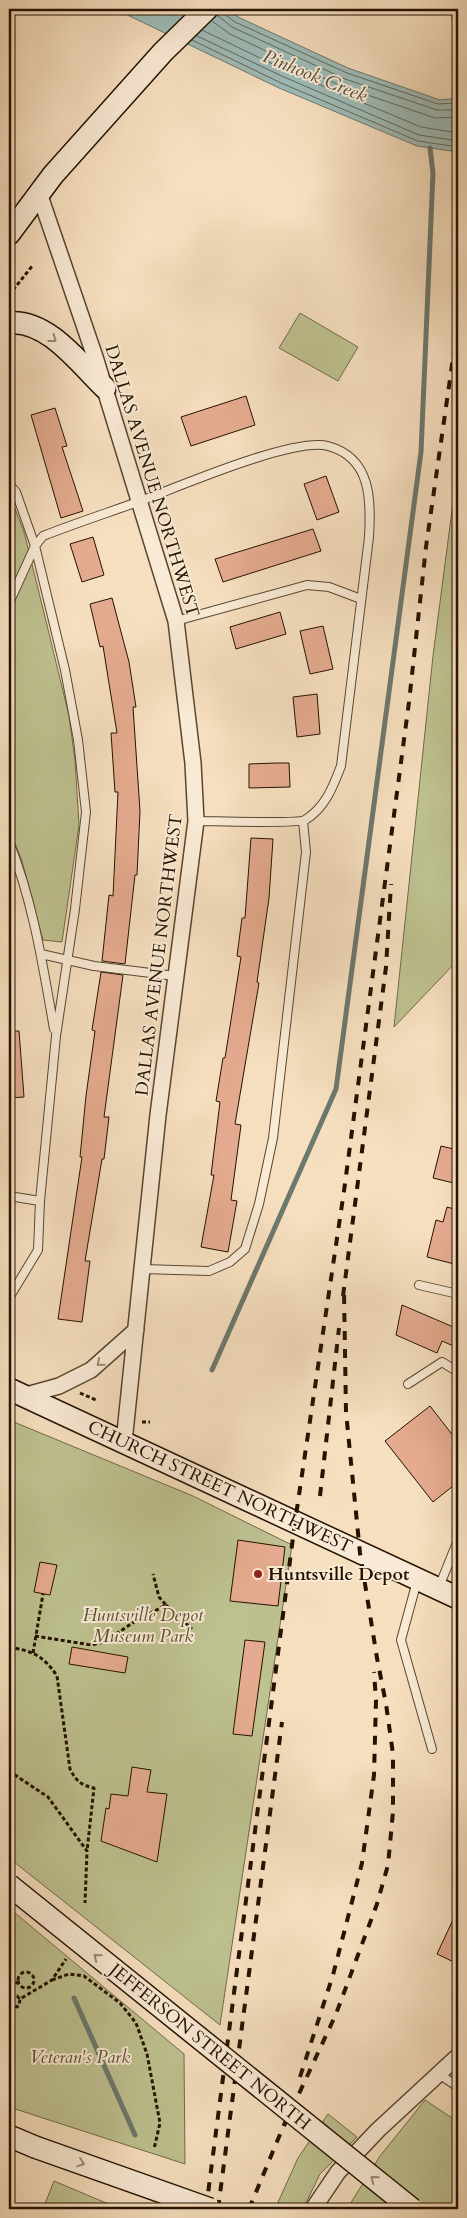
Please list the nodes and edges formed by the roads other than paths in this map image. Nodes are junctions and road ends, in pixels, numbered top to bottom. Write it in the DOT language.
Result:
graph roads {
  1 [pos="207,9"];
  2 [pos="39,193"];
  3 [pos="9,234"];
  4 [pos="9,323"];
  5 [pos="105,388"];
  6 [pos="9,484"];
  7 [pos="140,501"];
  8 [pos="35,546"];
  9 [pos="361,599"];
  10 [pos="9,603"];
  11 [pos="176,622"];
  12 [pos="196,821"];
  13 [pos="303,821"];
  14 [pos="9,842"];
  15 [pos="40,954"];
  16 [pos="67,959"];
  17 [pos="175,976"];
  18 [pos="56,1036"];
  19 [pos="9,1196"];
  20 [pos="40,1201"];
  21 [pos="142,1269"];
  22 [pos="419,1285"];
  23 [pos="458,1294"];
  24 [pos="9,1298"];
  25 [pos="136,1330"];
  26 [pos="458,1372"];
  27 [pos="408,1384"];
  28 [pos="16,1392"];
  29 [pos="124,1442"];
  30 [pos="458,1540"];
  31 [pos="418,1579"];
  32 [pos="438,1589"];
  33 [pos="458,1598"];
  34 [pos="432,1749"];
  35 [pos="9,1885"];
  36 [pos="458,2056"];
  37 [pos="439,2074"];
  38 [pos="458,2087"];
  39 [pos="9,2136"];
  40 [pos="210,2209"];
  41 [pos="313,2209"];
  42 [pos="412,2209"];
  1 -- 2 [label="main road"];
  2 -- 3 [label="main road"];
  2 -- 5 [label="street, DALLAS AVENUE NORTHWEST"];
  4 -- 5 [label="main road, one-way"];
  5 -- 7 [label="street, DALLAS AVENUE NORTHWEST"];
  6 -- 8 [label="lane"];
  7 -- 8 [label="lane"];
  7 -- 9 [label="lane"];
  7 -- 11 [label="street, DALLAS AVENUE NORTHWEST"];
  8 -- 10 [label="lane"];
  8 -- 16 [label="lane"];
  9 -- 11 [label="lane"];
  9 -- 13 [label="lane"];
  11 -- 12 [label="street, DALLAS AVENUE NORTHWEST"];
  12 -- 13 [label="lane"];
  12 -- 17 [label="street, DALLAS AVENUE NORTHWEST"];
  13 -- 21 [label="lane"];
  14 -- 15 [label="lane"];
  15 -- 16 [label="lane"];
  15 -- 18 [label="lane"];
  16 -- 17 [label="lane"];
  16 -- 18 [label="lane"];
  17 -- 21 [label="street, DALLAS AVENUE NORTHWEST"];
  18 -- 20 [label="lane"];
  19 -- 20 [label="lane"];
  20 -- 24 [label="lane"];
  21 -- 25 [label="street, DALLAS AVENUE NORTHWEST"];
  22 -- 23 [label="lane"];
  25 -- 28 [label="street, one-way"];
  25 -- 29 [label="street, DALLAS AVENUE NORTHWEST"];
  26 -- 27 [label="lane"];
  28 -- 29 [label="main road, CHURCH STREET NORTHWEST"];
  29 -- 31 [label="main road, CHURCH STREET NORTHWEST"];
  30 -- 32 [label="lane"];
  31 -- 32 [label="main road, CHURCH STREET NORTHWEST"];
  31 -- 34 [label="lane"];
  32 -- 33 [label="main road, CHURCH STREET NORTHWEST"];
  42 -- 35 [label="main road, JEFFERSON STREET NORTH, one-way, bridge"];
  36 -- 37 [label="street"];
  37 -- 38 [label="lane"];
  37 -- 41 [label="street"];
  39 -- 40 [label="main road, one-way, bridge"];
}
